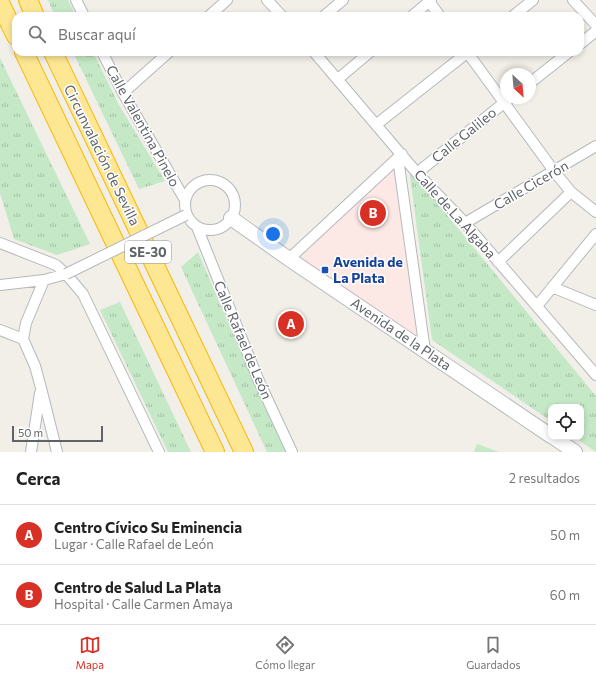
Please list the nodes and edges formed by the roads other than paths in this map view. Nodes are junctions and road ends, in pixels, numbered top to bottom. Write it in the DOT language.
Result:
graph roads {
  1 [pos="28,0"];
  2 [pos="76,0"];
  3 [pos="227,0"];
  4 [pos="267,0"];
  5 [pos="343,0"];
  6 [pos="429,0"];
  7 [pos="533,0"];
  8 [pos="573,0"];
  9 [pos="0,3"];
  10 [pos="33,12"];
  11 [pos="82,12"];
  12 [pos="214,12"];
  13 [pos="278,12"];
  14 [pos="329,12"];
  15 [pos="416,12"];
  16 [pos="437,12"];
  17 [pos="518,12"];
  18 [pos="596,25"];
  19 [pos="12,28"];
  20 [pos="596,31"];
  21 [pos="584,41"];
  22 [pos="26,56"];
  23 [pos="55,56"];
  24 [pos="104,56"];
  25 [pos="165,56"];
  26 [pos="318,56"];
  27 [pos="365,56"];
  28 [pos="463,56"];
  29 [pos="471,56"];
  30 [pos="564,56"];
  31 [pos="536,78"];
  32 [pos="338,79"];
  33 [pos="500,91"];
  34 [pos="123,93"];
  35 [pos="502,104"];
  36 [pos="510,104"];
  37 [pos="377,124"];
  38 [pos="596,146"];
  39 [pos="400,156"];
  40 [pos="554,171"];
  41 [pos="417,173"];
  42 [pos="571,192"];
  43 [pos="185,200"];
  44 [pos="596,212"];
  45 [pos="186,215"];
  46 [pos="231,218"];
  47 [pos="465,223"];
  48 [pos="197,228"];
  49 [pos="596,234"];
  50 [pos="0,242"];
  51 [pos="289,259"];
  52 [pos="498,262"];
  53 [pos="66,274"];
  54 [pos="44,280"];
  55 [pos="0,285"];
  56 [pos="552,287"];
  57 [pos="596,305"];
  58 [pos="537,306"];
  59 [pos="0,330"];
  60 [pos="23,339"];
  61 [pos="426,351"];
  62 [pos="595,370"];
  63 [pos="41,388"];
  64 [pos="37,414"];
  65 [pos="48,418"];
  66 [pos="548,433"];
  67 [pos="557,440"];
  68 [pos="571,451"];
  69 [pos="31,452"];
  70 [pos="57,452"];
  71 [pos="160,452"];
  72 [pos="215,452"];
  73 [pos="244,452"];
  74 [pos="292,452"];
  1 -- 10 [label="highway"];
  2 -- 11 [label="street"];
  3 -- 12 [label="street"];
  4 -- 13 [label="street"];
  5 -- 14 [label="street"];
  6 -- 15 [label="street"];
  6 -- 16 [label="street"];
  7 -- 17 [label="street"];
  8 -- 18 [label="street"];
  9 -- 19 [label="highway"];
  20 -- 21 [label="street"];
  22 -- 72 [label="highway, Circunvalación de Sevilla / SE-30"];
  23 -- 73 [label="highway, Circunvalación de Sevilla / SE-30"];
  24 -- 34 [label="street, Calle Valentina Pinelo"];
  25 -- 34 [label="street"];
  26 -- 32 [label="street, Calle de La Algaba"];
  27 -- 32 [label="street"];
  28 -- 37 [label="street"];
  29 -- 33 [label="street"];
  30 -- 31 [label="street"];
  32 -- 37 [label="street, Calle de La Algaba"];
  34 -- 43 [label="street, Calle Valentina Pinelo"];
  35 -- 41 [label="street, Calle Galileo"];
  36 -- 40 [label="street"];
  37 -- 39 [label="street, Calle de La Algaba"];
  38 -- 40 [label="street, Calle Cicerón"];
  39 -- 41 [label="street, Calle de La Algaba"];
  39 -- 51 [label="street"];
  39 -- 61 [label="street"];
  40 -- 42 [label="street"];
  40 -- 47 [label="street, Calle Cicerón"];
  41 -- 47 [label="street, Calle de La Algaba"];
  42 -- 44 [label="street"];
  42 -- 52 [label="street"];
  43 -- 45 [label="street"];
  43 -- 46 [label="street"];
  45 -- 48 [label="street"];
  45 -- 53 [label="street, bridge"];
  46 -- 48 [label="street"];
  46 -- 51 [label="street, Avenida de la Plata"];
  47 -- 52 [label="street, Calle de La Algaba"];
  48 -- 74 [label="street, Calle Rafael de León"];
  49 -- 56 [label="street"];
  50 -- 53 [label="street"];
  51 -- 61 [label="street, Avenida de la Plata"];
  52 -- 58 [label="street, Calle de La Algaba"];
  53 -- 54 [label="street"];
  53 -- 71 [label="street"];
  54 -- 55 [label="street"];
  54 -- 60 [label="street"];
  56 -- 57 [label="street"];
  56 -- 58 [label="street"];
  58 -- 62 [label="street, Calle de La Algaba"];
  59 -- 60 [label="street"];
  60 -- 63 [label="street"];
  61 -- 66 [label="street, Avenida de la Plata"];
  63 -- 64 [label="street"];
  63 -- 65 [label="street"];
  64 -- 65 [label="street"];
  64 -- 69 [label="street"];
  65 -- 70 [label="street"];
  67 -- 68 [label="street, Avenida de la Plata"];
}
